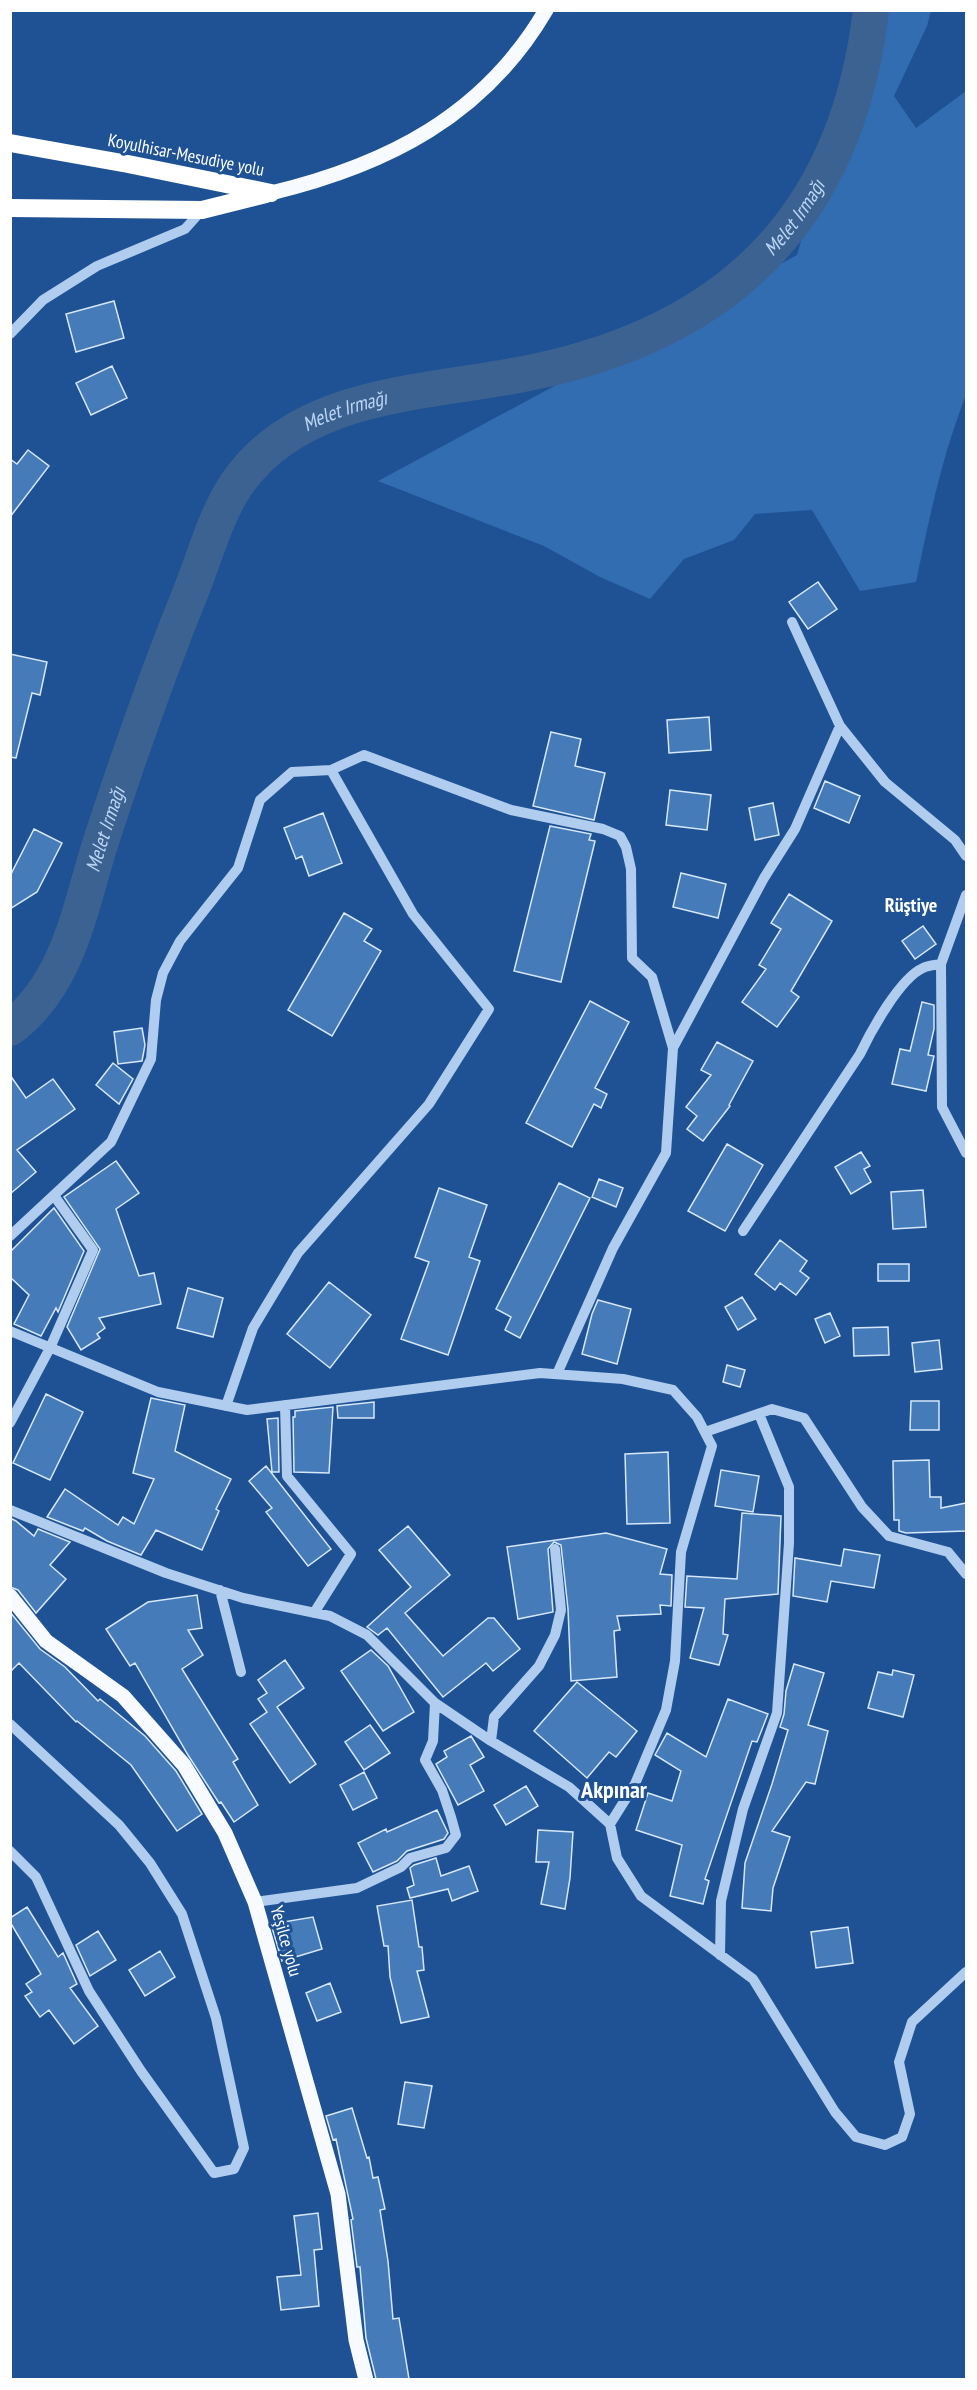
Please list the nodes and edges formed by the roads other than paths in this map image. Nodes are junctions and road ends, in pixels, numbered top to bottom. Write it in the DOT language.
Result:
graph roads {
  1 [pos="546,10"];
  2 [pos="10,143"];
  3 [pos="271,193"];
  4 [pos="10,208"];
  5 [pos="202,210"];
  6 [pos="10,334"];
  7 [pos="792,622"];
  8 [pos="840,726"];
  9 [pos="331,770"];
  10 [pos="966,856"];
  11 [pos="966,895"];
  12 [pos="941,964"];
  13 [pos="673,1048"];
  14 [pos="966,1152"];
  15 [pos="55,1197"];
  16 [pos="743,1231"];
  17 [pos="10,1236"];
  18 [pos="10,1331"];
  19 [pos="50,1348"];
  20 [pos="557,1374"];
  21 [pos="285,1405"];
  22 [pos="226,1406"];
  23 [pos="759,1414"];
  24 [pos="10,1423"];
  25 [pos="705,1432"];
  26 [pos="10,1510"];
  27 [pos="555,1549"];
  28 [pos="966,1574"];
  29 [pos="220,1590"];
  30 [pos="10,1596"];
  31 [pos="314,1613"];
  32 [pos="241,1672"];
  33 [pos="435,1703"];
  34 [pos="10,1724"];
  35 [pos="491,1741"];
  36 [pos="610,1824"];
  37 [pos="10,1851"];
  38 [pos="255,1902"];
  39 [pos="720,1955"];
  40 [pos="966,1972"];
  41 [pos="366,2379"];
  1 -- 3 [label="main road"];
  2 -- 3 [label="highway, Koyulhisar-Mesudiye yolu"];
  3 -- 5 [label="highway, Koyulhisar-Mesudiye yolu"];
  4 -- 5 [label="highway, Koyulhisar-Mesudiye yolu"];
  5 -- 6 [label="street"];
  7 -- 8 [label="street"];
  8 -- 10 [label="street"];
  8 -- 13 [label="street"];
  9 -- 13 [label="street"];
  9 -- 15 [label="street"];
  9 -- 22 [label="street"];
  11 -- 12 [label="street"];
  12 -- 14 [label="street"];
  12 -- 16 [label="street"];
  13 -- 20 [label="street"];
  15 -- 17 [label="street"];
  15 -- 19 [label="street"];
  18 -- 19 [label="street"];
  19 -- 22 [label="street"];
  19 -- 24 [label="street"];
  20 -- 21 [label="street"];
  20 -- 25 [label="street"];
  21 -- 22 [label="street"];
  21 -- 31 [label="street"];
  23 -- 25 [label="street"];
  23 -- 28 [label="street"];
  23 -- 39 [label="street"];
  25 -- 36 [label="street"];
  26 -- 29 [label="street"];
  27 -- 35 [label="street"];
  29 -- 31 [label="street"];
  29 -- 32 [label="street"];
  30 -- 38 [label="main road, Yeşilce yolu"];
  31 -- 33 [label="street"];
  33 -- 35 [label="street"];
  33 -- 38 [label="street"];
  34 -- 37 [label="street"];
  35 -- 36 [label="street"];
  36 -- 39 [label="street"];
  38 -- 41 [label="main road, Yeşilce yolu"];
  39 -- 40 [label="street"];
}
